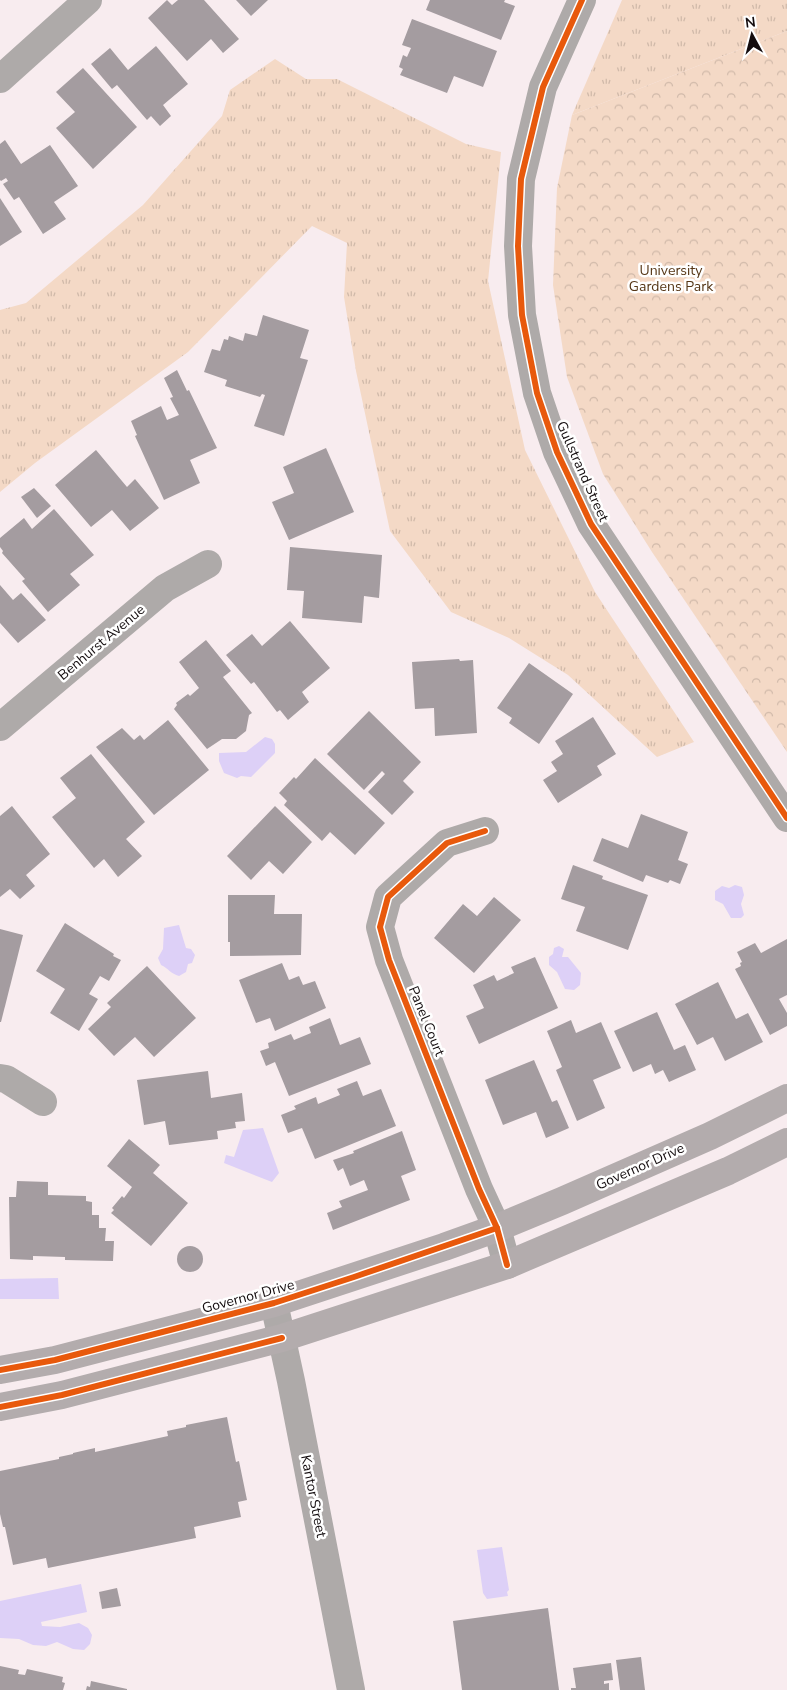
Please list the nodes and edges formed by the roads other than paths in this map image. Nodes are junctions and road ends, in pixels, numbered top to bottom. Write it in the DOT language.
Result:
graph roads {
  1 [pos="88,0"];
  2 [pos="582,0"];
  3 [pos="0,79"];
  4 [pos="208,564"];
  5 [pos="0,727"];
  6 [pos="787,818"];
  7 [pos="485,831"];
  8 [pos="0,1078"];
  9 [pos="787,1098"];
  10 [pos="43,1102"];
  11 [pos="787,1142"];
  12 [pos="497,1228"];
  13 [pos="507,1265"];
  14 [pos="274,1303"];
  15 [pos="282,1338"];
  16 [pos="0,1370"];
  17 [pos="0,1407"];
  18 [pos="351,1690"];
  1 -- 3 [label="street"];
  2 -- 6 [label="street, Gullstrand Street"];
  4 -- 5 [label="street, Benhurst Avenue"];
  7 -- 12 [label="street, Panel Court"];
  8 -- 10 [label="street"];
  9 -- 12 [label="main road, Governor Drive"];
  11 -- 13 [label="main road"];
  12 -- 13 [label="street, Panel Court"];
  12 -- 14 [label="main road, Governor Drive"];
  13 -- 15 [label="main road"];
  14 -- 15 [label="street, Kantor Street"];
  14 -- 16 [label="main road, Governor Drive"];
  15 -- 17 [label="main road"];
  15 -- 18 [label="street, Kantor Street"];
}
